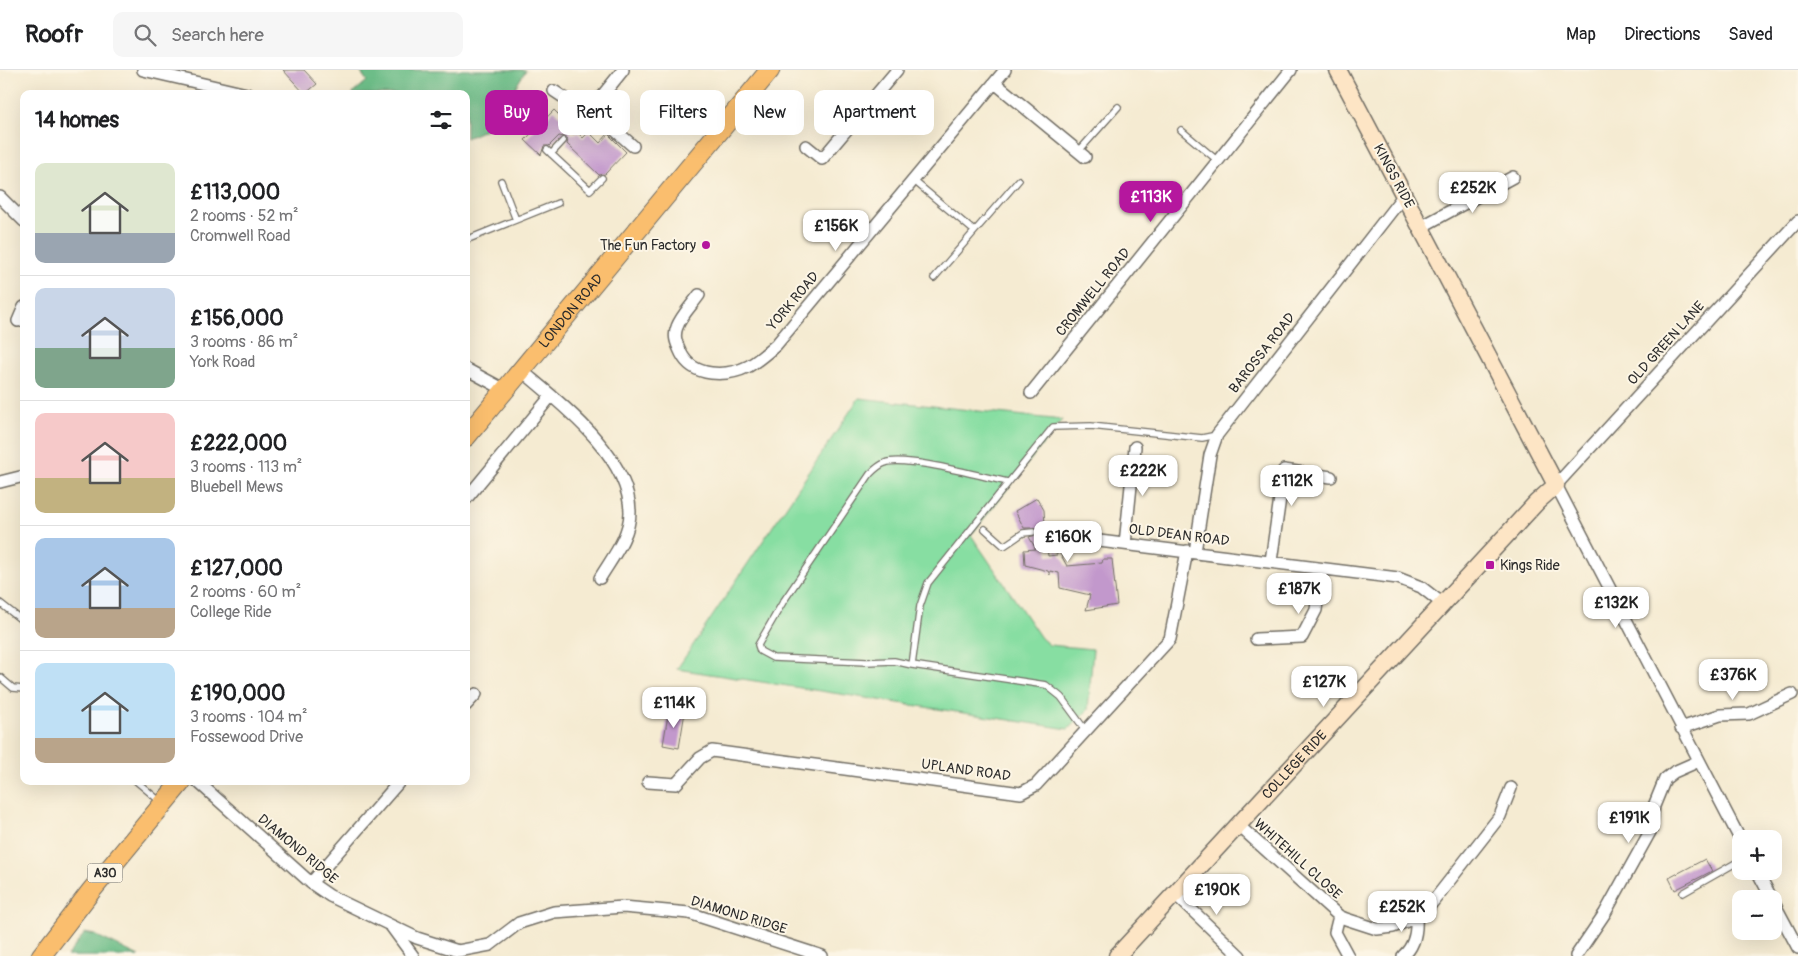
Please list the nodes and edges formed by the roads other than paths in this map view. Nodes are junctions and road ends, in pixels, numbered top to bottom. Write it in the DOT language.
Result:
graph roads {
  1 [pos="143,70"];
  2 [pos="623,70"];
  3 [pos="770,70"];
  4 [pos="897,70"];
  5 [pos="1005,70"];
  6 [pos="1291,70"];
  7 [pos="1338,70"];
  8 [pos="994,83"];
  9 [pos="230,90"];
  10 [pos="554,90"];
  11 [pos="606,90"];
  12 [pos="558,94"];
  13 [pos="1118,107"];
  14 [pos="1181,130"];
  15 [pos="613,135"];
  16 [pos="563,141"];
  17 [pos="633,146"];
  18 [pos="806,146"];
  19 [pos="1081,155"];
  20 [pos="1218,161"];
  21 [pos="1513,177"];
  22 [pos="602,178"];
  23 [pos="913,180"];
  24 [pos="1019,180"];
  25 [pos="501,181"];
  26 [pos="1404,196"];
  27 [pos="0,197"];
  28 [pos="558,203"];
  29 [pos="20,217"];
  30 [pos="516,220"];
  31 [pos="1798,222"];
  32 [pos="1420,227"];
  33 [pos="974,231"];
  34 [pos="470,238"];
  35 [pos="934,278"];
  36 [pos="699,295"];
  37 [pos="20,317"];
  38 [pos="18,322"];
  39 [pos="521,370"];
  40 [pos="470,371"];
  41 [pos="504,390"];
  42 [pos="1031,393"];
  43 [pos="551,396"];
  44 [pos="470,431"];
  45 [pos="1217,435"];
  46 [pos="1135,447"];
  47 [pos="1331,476"];
  48 [pos="20,477"];
  49 [pos="0,482"];
  50 [pos="1008,482"];
  51 [pos="1556,485"];
  52 [pos="470,493"];
  53 [pos="985,529"];
  54 [pos="1046,531"];
  55 [pos="1032,532"];
  56 [pos="1084,539"];
  57 [pos="1124,544"];
  58 [pos="1191,551"];
  59 [pos="1271,561"];
  60 [pos="1321,570"];
  61 [pos="600,578"];
  62 [pos="0,603"];
  63 [pos="1443,604"];
  64 [pos="20,619"];
  65 [pos="1256,638"];
  66 [pos="912,665"];
  67 [pos="0,677"];
  68 [pos="20,689"];
  69 [pos="476,694"];
  70 [pos="1792,694"];
  71 [pos="470,701"];
  72 [pos="1682,728"];
  73 [pos="1086,731"];
  74 [pos="1699,761"];
  75 [pos="648,782"];
  76 [pos="676,784"];
  77 [pos="141,785"];
  78 [pos="179,785"];
  79 [pos="201,785"];
  80 [pos="397,785"];
  81 [pos="690,787"];
  82 [pos="1511,788"];
  83 [pos="163,804"];
  84 [pos="1237,824"];
  85 [pos="1735,830"];
  86 [pos="1732,865"];
  87 [pos="311,883"];
  88 [pos="1683,893"];
  89 [pos="1175,894"];
  90 [pos="1339,916"];
  91 [pos="1416,917"];
  92 [pos="1782,917"];
  93 [pos="390,925"];
  94 [pos="1798,948"];
  95 [pos="41,956"];
  96 [pos="413,956"];
  97 [pos="822,956"];
  98 [pos="1117,956"];
  99 [pos="1240,956"];
  100 [pos="1348,956"];
  101 [pos="1403,956"];
  102 [pos="1576,956"];
  1 -- 9 [label="street"];
  2 -- 11 [label="street"];
  3 -- 39 [label="main road, LONDON ROAD"];
  4 -- 18 [label="street"];
  5 -- 8 [label="street, YORK ROAD"];
  6 -- 20 [label="street, CROMWELL ROAD"];
  7 -- 26 [label="street, KINGS RIDE"];
  8 -- 19 [label="street"];
  8 -- 23 [label="street, YORK ROAD"];
  10 -- 12 [label="street"];
  13 -- 19 [label="lane"];
  14 -- 20 [label="lane"];
  15 -- 17 [label="street"];
  16 -- 22 [label="lane"];
  20 -- 42 [label="street, CROMWELL ROAD"];
  21 -- 32 [label="street"];
  23 -- 33 [label="lane"];
  23 -- 36 [label="street, YORK ROAD"];
  24 -- 33 [label="lane"];
  25 -- 30 [label="lane"];
  26 -- 32 [label="street, KINGS RIDE"];
  26 -- 45 [label="street, BAROSSA ROAD"];
  27 -- 29 [label="street"];
  28 -- 30 [label="lane"];
  30 -- 34 [label="lane"];
  31 -- 51 [label="street, OLD GREEN LANE"];
  32 -- 51 [label="street, KINGS RIDE"];
  33 -- 35 [label="lane"];
  37 -- 38 [label="street"];
  39 -- 41 [label="main road, LONDON ROAD"];
  39 -- 43 [label="street"];
  40 -- 41 [label="street"];
  41 -- 44 [label="main road, LONDON ROAD"];
  43 -- 52 [label="street"];
  43 -- 61 [label="street"];
  45 -- 50 [label="lane"];
  45 -- 58 [label="street, BAROSSA ROAD"];
  46 -- 57 [label="street"];
  47 -- 59 [label="street"];
  48 -- 49 [label="street"];
  50 -- 66 [label="lane"];
  50 -- 66 [label="lane"];
  51 -- 63 [label="street, COLLEGE RIDE"];
  51 -- 72 [label="street, KINGS RIDE"];
  53 -- 55 [label="lane"];
  54 -- 56 [label="lane"];
  56 -- 57 [label="street, OLD DEAN ROAD"];
  57 -- 58 [label="street, OLD DEAN ROAD"];
  58 -- 59 [label="street, OLD DEAN ROAD"];
  58 -- 73 [label="street, UPLAND ROAD"];
  59 -- 60 [label="street, OLD DEAN ROAD"];
  60 -- 63 [label="street, OLD DEAN ROAD"];
  60 -- 65 [label="street"];
  62 -- 64 [label="lane"];
  63 -- 84 [label="street, COLLEGE RIDE"];
  66 -- 73 [label="lane"];
  67 -- 68 [label="lane"];
  69 -- 71 [label="street"];
  70 -- 72 [label="street"];
  72 -- 74 [label="street, KINGS RIDE"];
  73 -- 76 [label="street, UPLAND ROAD"];
  74 -- 85 [label="street, KINGS RIDE"];
  74 -- 102 [label="street"];
  75 -- 76 [label="street"];
  76 -- 81 [label="street"];
  77 -- 83 [label="lane"];
  78 -- 83 [label="main road, A30"];
  79 -- 87 [label="street, DIAMOND RIDGE"];
  80 -- 87 [label="street"];
  82 -- 91 [label="street, WHITEHILL CLOSE"];
  83 -- 95 [label="main road, A30"];
  84 -- 89 [label="street, COLLEGE RIDE"];
  84 -- 90 [label="street, WHITEHILL CLOSE"];
  86 -- 88 [label="lane"];
  87 -- 93 [label="street, DIAMOND RIDGE"];
  89 -- 98 [label="street, COLLEGE RIDE"];
  89 -- 99 [label="street"];
  90 -- 91 [label="street, WHITEHILL CLOSE"];
  90 -- 100 [label="street, WHITEHILL CLOSE"];
  91 -- 101 [label="street"];
  92 -- 94 [label="street"];
  93 -- 96 [label="street, DIAMOND RIDGE"];
  93 -- 97 [label="street, DIAMOND RIDGE"];
}
